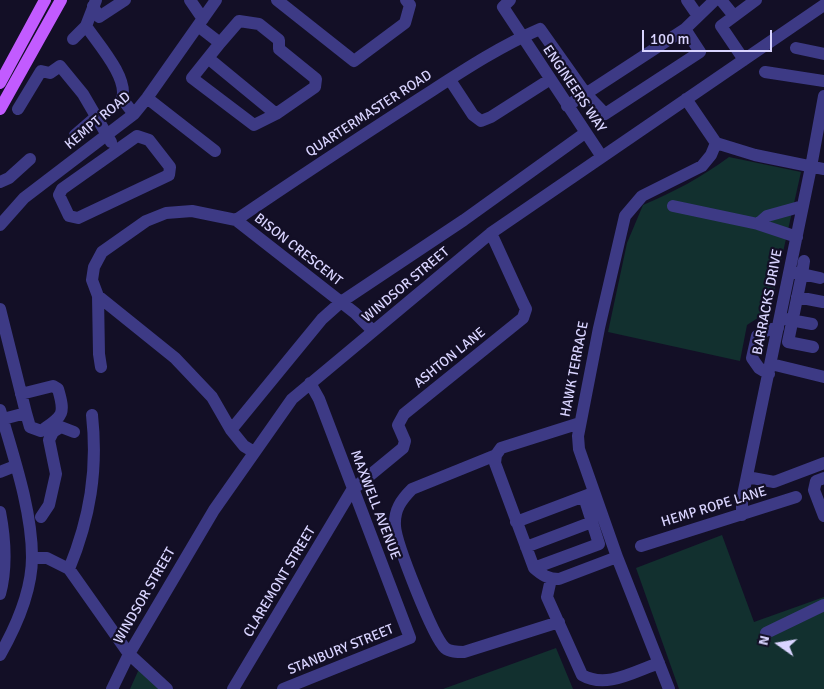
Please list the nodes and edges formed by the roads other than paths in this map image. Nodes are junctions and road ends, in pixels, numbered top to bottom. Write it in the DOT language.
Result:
graph roads {
  1 [pos="45,0"];
  2 [pos="61,0"];
  3 [pos="125,0"];
  4 [pos="190,0"];
  5 [pos="216,0"];
  6 [pos="278,0"];
  7 [pos="406,0"];
  8 [pos="510,0"];
  9 [pos="687,0"];
  10 [pos="715,0"];
  11 [pos="720,0"];
  12 [pos="756,0"];
  13 [pos="94,3"];
  14 [pos="824,5"];
  15 [pos="698,16"];
  16 [pos="734,16"];
  17 [pos="200,23"];
  18 [pos="86,26"];
  19 [pos="685,29"];
  20 [pos="521,37"];
  21 [pos="73,39"];
  22 [pos="220,43"];
  23 [pos="796,48"];
  24 [pos="824,54"];
  25 [pos="208,58"];
  26 [pos="744,60"];
  27 [pos="765,72"];
  28 [pos="450,80"];
  29 [pos="549,80"];
  30 [pos="824,81"];
  31 [pos="0,83"];
  32 [pos="586,94"];
  33 [pos="824,96"];
  34 [pos="148,98"];
  35 [pos="686,99"];
  36 [pos="567,106"];
  37 [pos="0,109"];
  38 [pos="18,109"];
  39 [pos="134,114"];
  40 [pos="276,114"];
  41 [pos="96,116"];
  42 [pos="585,133"];
  43 [pos="75,135"];
  44 [pos="106,136"];
  45 [pos="716,143"];
  46 [pos="116,149"];
  47 [pos="215,151"];
  48 [pos="602,158"];
  49 [pos="30,159"];
  50 [pos="818,168"];
  51 [pos="0,182"];
  52 [pos="0,205"];
  53 [pos="674,206"];
  54 [pos="803,206"];
  55 [pos="15,207"];
  56 [pos="236,220"];
  57 [pos="758,224"];
  58 [pos="0,225"];
  59 [pos="491,233"];
  60 [pos="796,237"];
  61 [pos="799,269"];
  62 [pos="820,278"];
  63 [pos="98,296"];
  64 [pos="797,297"];
  65 [pos="341,302"];
  66 [pos="823,302"];
  67 [pos="0,309"];
  68 [pos="783,322"];
  69 [pos="812,324"];
  70 [pos="373,331"];
  71 [pos="813,347"];
  72 [pos="101,368"];
  73 [pos="770,369"];
  74 [pos="824,377"];
  75 [pos="310,383"];
  76 [pos="21,394"];
  77 [pos="26,413"];
  78 [pos="1,414"];
  79 [pos="92,415"];
  80 [pos="580,423"];
  81 [pos="231,430"];
  82 [pos="74,432"];
  83 [pos="254,452"];
  84 [pos="496,455"];
  85 [pos="824,463"];
  86 [pos="15,466"];
  87 [pos="0,472"];
  88 [pos="747,477"];
  89 [pos="54,480"];
  90 [pos="820,480"];
  91 [pos="352,490"];
  92 [pos="589,495"];
  93 [pos="796,497"];
  94 [pos="0,512"];
  95 [pos="742,515"];
  96 [pos="824,516"];
  97 [pos="516,522"];
  98 [pos="592,522"];
  99 [pos="641,546"];
  100 [pos="526,547"];
  101 [pos="617,557"];
  102 [pos="32,558"];
  103 [pos="69,568"];
  104 [pos="534,568"];
  105 [pos="551,579"];
  106 [pos="1,585"];
  107 [pos="824,605"];
  108 [pos="559,622"];
  109 [pos="766,633"];
  110 [pos="410,638"];
  111 [pos="129,654"];
  112 [pos="0,655"];
  113 [pos="659,662"];
  114 [pos="313,684"];
  115 [pos="112,689"];
  116 [pos="167,689"];
  117 [pos="233,689"];
  118 [pos="283,689"];
  119 [pos="669,689"];
  1 -- 31 [label="main road"];
  2 -- 37 [label="main road"];
  3 -- 13 [label="street"];
  4 -- 17 [label="street"];
  5 -- 17 [label="street, KEMPT ROAD"];
  6 -- 7 [label="street"];
  8 -- 20 [label="street, ENGINEERS WAY"];
  9 -- 15 [label="street"];
  10 -- 15 [label="street"];
  11 -- 16 [label="street"];
  12 -- 16 [label="street"];
  13 -- 18 [label="street"];
  14 -- 26 [label="street, WINDSOR STREET"];
  15 -- 19 [label="street"];
  16 -- 26 [label="street"];
  17 -- 22 [label="street"];
  17 -- 34 [label="street, KEMPT ROAD"];
  18 -- 21 [label="street"];
  18 -- 39 [label="street"];
  19 -- 32 [label="street"];
  19 -- 32 [label="street"];
  20 -- 28 [label="street, QUARTERMASTER ROAD"];
  20 -- 29 [label="street, ENGINEERS WAY"];
  20 -- 32 [label="street, QUARTERMASTER ROAD"];
  22 -- 25 [label="street"];
  22 -- 40 [label="street"];
  23 -- 24 [label="street"];
  25 -- 40 [label="street"];
  25 -- 40 [label="street"];
  26 -- 35 [label="street, WINDSOR STREET"];
  27 -- 30 [label="street"];
  28 -- 29 [label="street"];
  28 -- 56 [label="street, QUARTERMASTER ROAD"];
  29 -- 36 [label="street, ENGINEERS WAY"];
  32 -- 36 [label="street"];
  33 -- 50 [label="street, BARRACKS DRIVE"];
  34 -- 39 [label="street, KEMPT ROAD"];
  34 -- 47 [label="street"];
  35 -- 45 [label="street"];
  35 -- 48 [label="street, WINDSOR STREET"];
  36 -- 42 [label="street, ENGINEERS WAY"];
  38 -- 41 [label="street"];
  39 -- 44 [label="street, KEMPT ROAD"];
  41 -- 43 [label="street"];
  41 -- 44 [label="street"];
  42 -- 48 [label="street, ENGINEERS WAY"];
  42 -- 65 [label="street, BISON CRESCENT"];
  44 -- 46 [label="street"];
  44 -- 55 [label="street, KEMPT ROAD"];
  45 -- 50 [label="street"];
  45 -- 80 [label="street, HAWK TERRACE"];
  46 -- 46 [label="street"];
  48 -- 59 [label="street, WINDSOR STREET"];
  49 -- 51 [label="street"];
  50 -- 54 [label="street, BARRACKS DRIVE"];
  52 -- 55 [label="street"];
  53 -- 57 [label="street"];
  54 -- 57 [label="street"];
  54 -- 60 [label="street, BARRACKS DRIVE"];
  55 -- 58 [label="street, KEMPT ROAD"];
  56 -- 63 [label="street, BISON CRESCENT"];
  56 -- 65 [label="street, BISON CRESCENT"];
  57 -- 60 [label="street"];
  59 -- 70 [label="street, WINDSOR STREET"];
  59 -- 91 [label="street, ASHTON LANE"];
  60 -- 61 [label="street, BARRACKS DRIVE"];
  61 -- 62 [label="street"];
  61 -- 64 [label="street"];
  61 -- 68 [label="street, BARRACKS DRIVE"];
  63 -- 72 [label="street, BISON CRESCENT"];
  63 -- 81 [label="street"];
  64 -- 66 [label="street"];
  64 -- 68 [label="street"];
  65 -- 70 [label="street"];
  65 -- 81 [label="street"];
  67 -- 76 [label="street"];
  68 -- 69 [label="street"];
  68 -- 71 [label="street"];
  68 -- 73 [label="street, BARRACKS DRIVE"];
  68 -- 73 [label="street"];
  70 -- 75 [label="street, WINDSOR STREET"];
  73 -- 74 [label="street"];
  73 -- 88 [label="street, BARRACKS DRIVE"];
  75 -- 83 [label="street, WINDSOR STREET"];
  75 -- 91 [label="street, MAXWELL AVENUE"];
  76 -- 77 [label="street"];
  76 -- 77 [label="street"];
  77 -- 78 [label="street"];
  78 -- 86 [label="street"];
  79 -- 103 [label="street"];
  80 -- 84 [label="street"];
  80 -- 92 [label="street, HAWK TERRACE"];
  81 -- 83 [label="street"];
  82 -- 89 [label="street"];
  83 -- 111 [label="street, WINDSOR STREET"];
  84 -- 97 [label="street"];
  84 -- 108 [label="street"];
  85 -- 88 [label="street"];
  86 -- 87 [label="street"];
  86 -- 102 [label="street"];
  88 -- 95 [label="street, BARRACKS DRIVE"];
  90 -- 96 [label="street"];
  91 -- 110 [label="street, MAXWELL AVENUE"];
  91 -- 117 [label="street, CLAREMONT STREET"];
  92 -- 97 [label="street"];
  92 -- 98 [label="street"];
  92 -- 101 [label="street, HAWK TERRACE"];
  93 -- 95 [label="street, HEMP ROPE LANE"];
  94 -- 106 [label="street"];
  95 -- 99 [label="street, HEMP ROPE LANE"];
  97 -- 100 [label="street"];
  98 -- 100 [label="street"];
  98 -- 104 [label="street"];
  100 -- 104 [label="street"];
  101 -- 105 [label="street"];
  101 -- 113 [label="street, HAWK TERRACE"];
  102 -- 103 [label="street"];
  102 -- 112 [label="street"];
  103 -- 111 [label="street"];
  104 -- 105 [label="street"];
  105 -- 108 [label="street"];
  107 -- 109 [label="street"];
  108 -- 113 [label="street"];
  110 -- 114 [label="street, STANBURY STREET"];
  111 -- 115 [label="street, WINDSOR STREET"];
  111 -- 116 [label="street"];
  113 -- 119 [label="street, HAWK TERRACE"];
  114 -- 118 [label="street, STANBURY STREET"];
}
